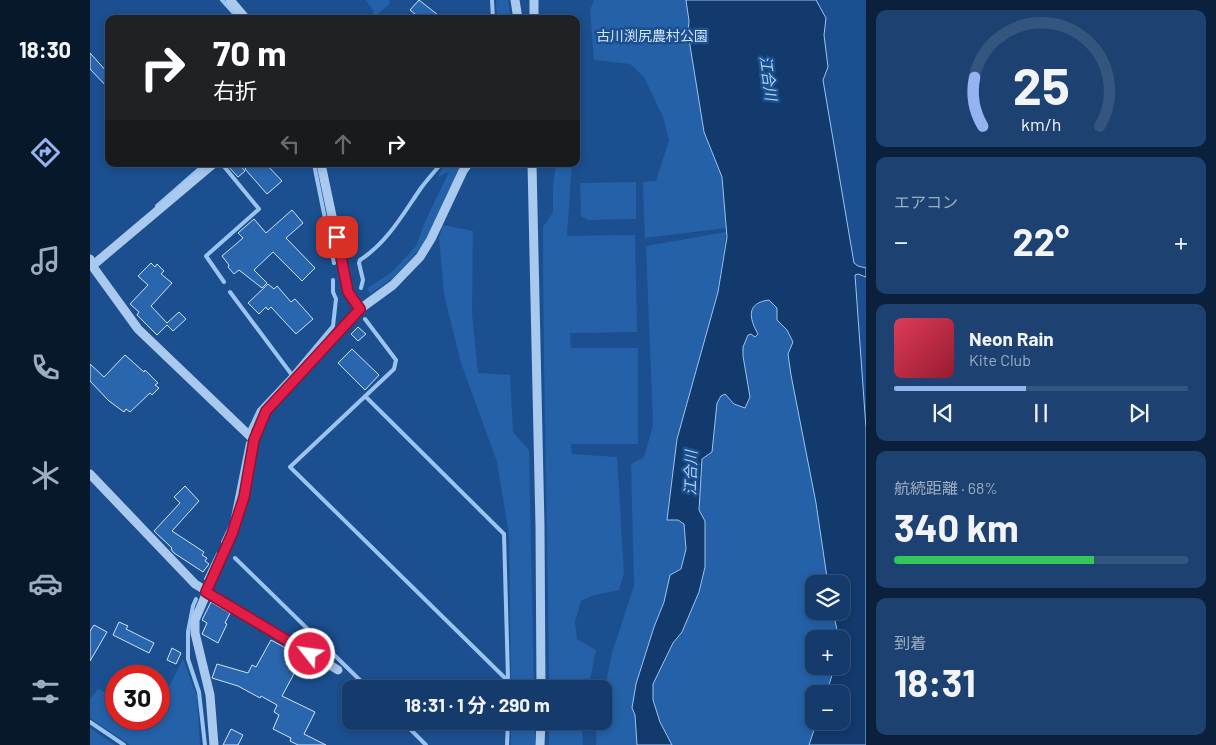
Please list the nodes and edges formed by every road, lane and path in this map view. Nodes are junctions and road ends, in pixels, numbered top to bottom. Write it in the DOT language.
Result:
graph roads {
  1 [pos="230,0"];
  2 [pos="515,0"];
  3 [pos="534,0"];
  4 [pos="243,15"];
  5 [pos="517,15"];
  6 [pos="534,15"];
  7 [pos="208,167"];
  8 [pos="322,167"];
  9 [pos="466,167"];
  10 [pos="532,167"];
  11 [pos="91,262"];
  12 [pos="360,309"];
  13 [pos="254,440"];
  14 [pos="90,474"];
  15 [pos="206,592"];
  16 [pos="338,670"];
  17 [pos="541,680"];
  18 [pos="541,730"];
  19 [pos="214,745"];
  20 [pos="540,745"];
  1 -- 4 [label="street"];
  2 -- 5 [label="street"];
  3 -- 6 [label="street"];
  7 -- 11 [label="street"];
  8 -- 12 [label="street"];
  9 -- 12 [label="street"];
  10 -- 17 [label="street"];
  11 -- 13 [label="street"];
  12 -- 13 [label="street"];
  13 -- 15 [label="street"];
  14 -- 15 [label="street"];
  15 -- 16 [label="street"];
  15 -- 19 [label="street"];
  18 -- 20 [label="street"];
}
